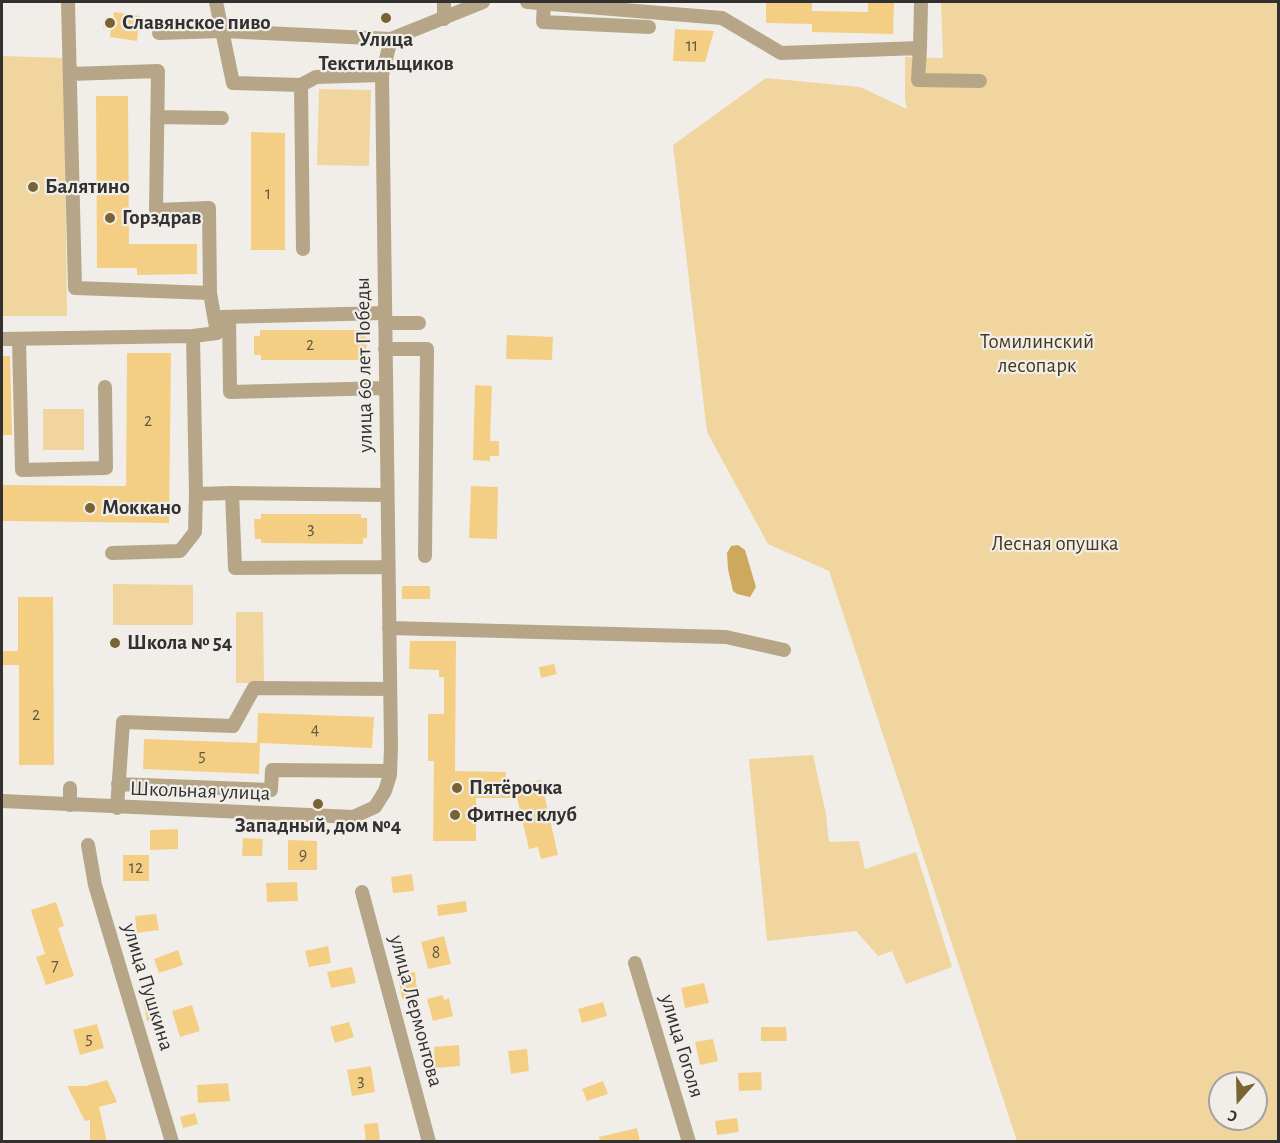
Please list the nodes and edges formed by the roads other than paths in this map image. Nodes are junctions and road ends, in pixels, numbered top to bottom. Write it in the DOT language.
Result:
graph roads {
  1 [pos="68,2"];
  2 [pos="216,2"];
  3 [pos="444,2"];
  4 [pos="483,2"];
  5 [pos="527,2"];
  6 [pos="921,2"];
  7 [pos="544,3"];
  8 [pos="580,4"];
  9 [pos="444,19"];
  10 [pos="649,27"];
  11 [pos="222,31"];
  12 [pos="159,33"];
  13 [pos="391,39"];
  14 [pos="920,48"];
  15 [pos="70,74"];
  16 [pos="382,75"];
  17 [pos="980,81"];
  18 [pos="301,85"];
  19 [pos="157,117"];
  20 [pos="222,118"];
  21 [pos="303,249"];
  22 [pos="210,293"];
  23 [pos="229,317"];
  24 [pos="214,318"];
  25 [pos="385,318"];
  26 [pos="419,323"];
  27 [pos="193,336"];
  28 [pos="2,339"];
  29 [pos="19,339"];
  30 [pos="385,349"];
  31 [pos="105,387"];
  32 [pos="385,388"];
  33 [pos="232,493"];
  34 [pos="196,494"];
  35 [pos="387,495"];
  36 [pos="112,553"];
  37 [pos="425,556"];
  38 [pos="387,567"];
  39 [pos="389,628"];
  40 [pos="784,650"];
  41 [pos="390,689"];
  42 [pos="390,771"];
  43 [pos="118,784"];
  44 [pos="70,788"];
  45 [pos="385,791"];
  46 [pos="2,801"];
  47 [pos="70,806"];
  48 [pos="117,808"];
  49 [pos="88,845"];
  50 [pos="362,892"];
  51 [pos="636,963"];
  52 [pos="172,1142"];
  53 [pos="429,1142"];
  54 [pos="689,1142"];
  1 -- 15 [label="street"];
  2 -- 11 [label="street"];
  3 -- 9 [label="street"];
  4 -- 9 [label="street"];
  5 -- 7 [label="street"];
  6 -- 14 [label="street"];
  7 -- 8 [label="street"];
  7 -- 10 [label="street"];
  8 -- 14 [label="street"];
  9 -- 13 [label="street"];
  11 -- 12 [label="street"];
  11 -- 13 [label="street"];
  11 -- 18 [label="street"];
  13 -- 16 [label="street, улица 60 лет Победы"];
  14 -- 17 [label="street"];
  15 -- 19 [label="street"];
  15 -- 22 [label="street"];
  16 -- 18 [label="street"];
  16 -- 25 [label="street, улица 60 лет Победы"];
  18 -- 21 [label="street"];
  19 -- 20 [label="street"];
  19 -- 22 [label="street"];
  22 -- 24 [label="street"];
  23 -- 24 [label="street"];
  23 -- 25 [label="street"];
  23 -- 32 [label="street"];
  24 -- 27 [label="street"];
  25 -- 26 [label="street"];
  25 -- 30 [label="street, улица 60 лет Победы"];
  27 -- 29 [label="street"];
  27 -- 34 [label="street"];
  28 -- 29 [label="street"];
  29 -- 31 [label="street"];
  30 -- 32 [label="street, улица 60 лет Победы"];
  30 -- 37 [label="street"];
  32 -- 35 [label="street, улица 60 лет Победы"];
  33 -- 34 [label="street"];
  33 -- 35 [label="street"];
  33 -- 38 [label="street"];
  34 -- 36 [label="street"];
  35 -- 38 [label="street, улица 60 лет Победы"];
  38 -- 39 [label="street, улица 60 лет Победы"];
  39 -- 40 [label="street"];
  39 -- 41 [label="street, улица 60 лет Победы"];
  41 -- 42 [label="street, улица 60 лет Победы"];
  41 -- 43 [label="street"];
  42 -- 43 [label="street"];
  42 -- 45 [label="street, улица 60 лет Победы"];
  43 -- 48 [label="street"];
  44 -- 47 [label="street"];
  45 -- 48 [label="street, Школьная улица"];
  46 -- 47 [label="street, Школьная улица"];
  47 -- 48 [label="street, Школьная улица"];
  49 -- 52 [label="street, улица Пушкина"];
  50 -- 53 [label="street, улица Лермонтова"];
  51 -- 54 [label="street, улица Гоголя"];
}
